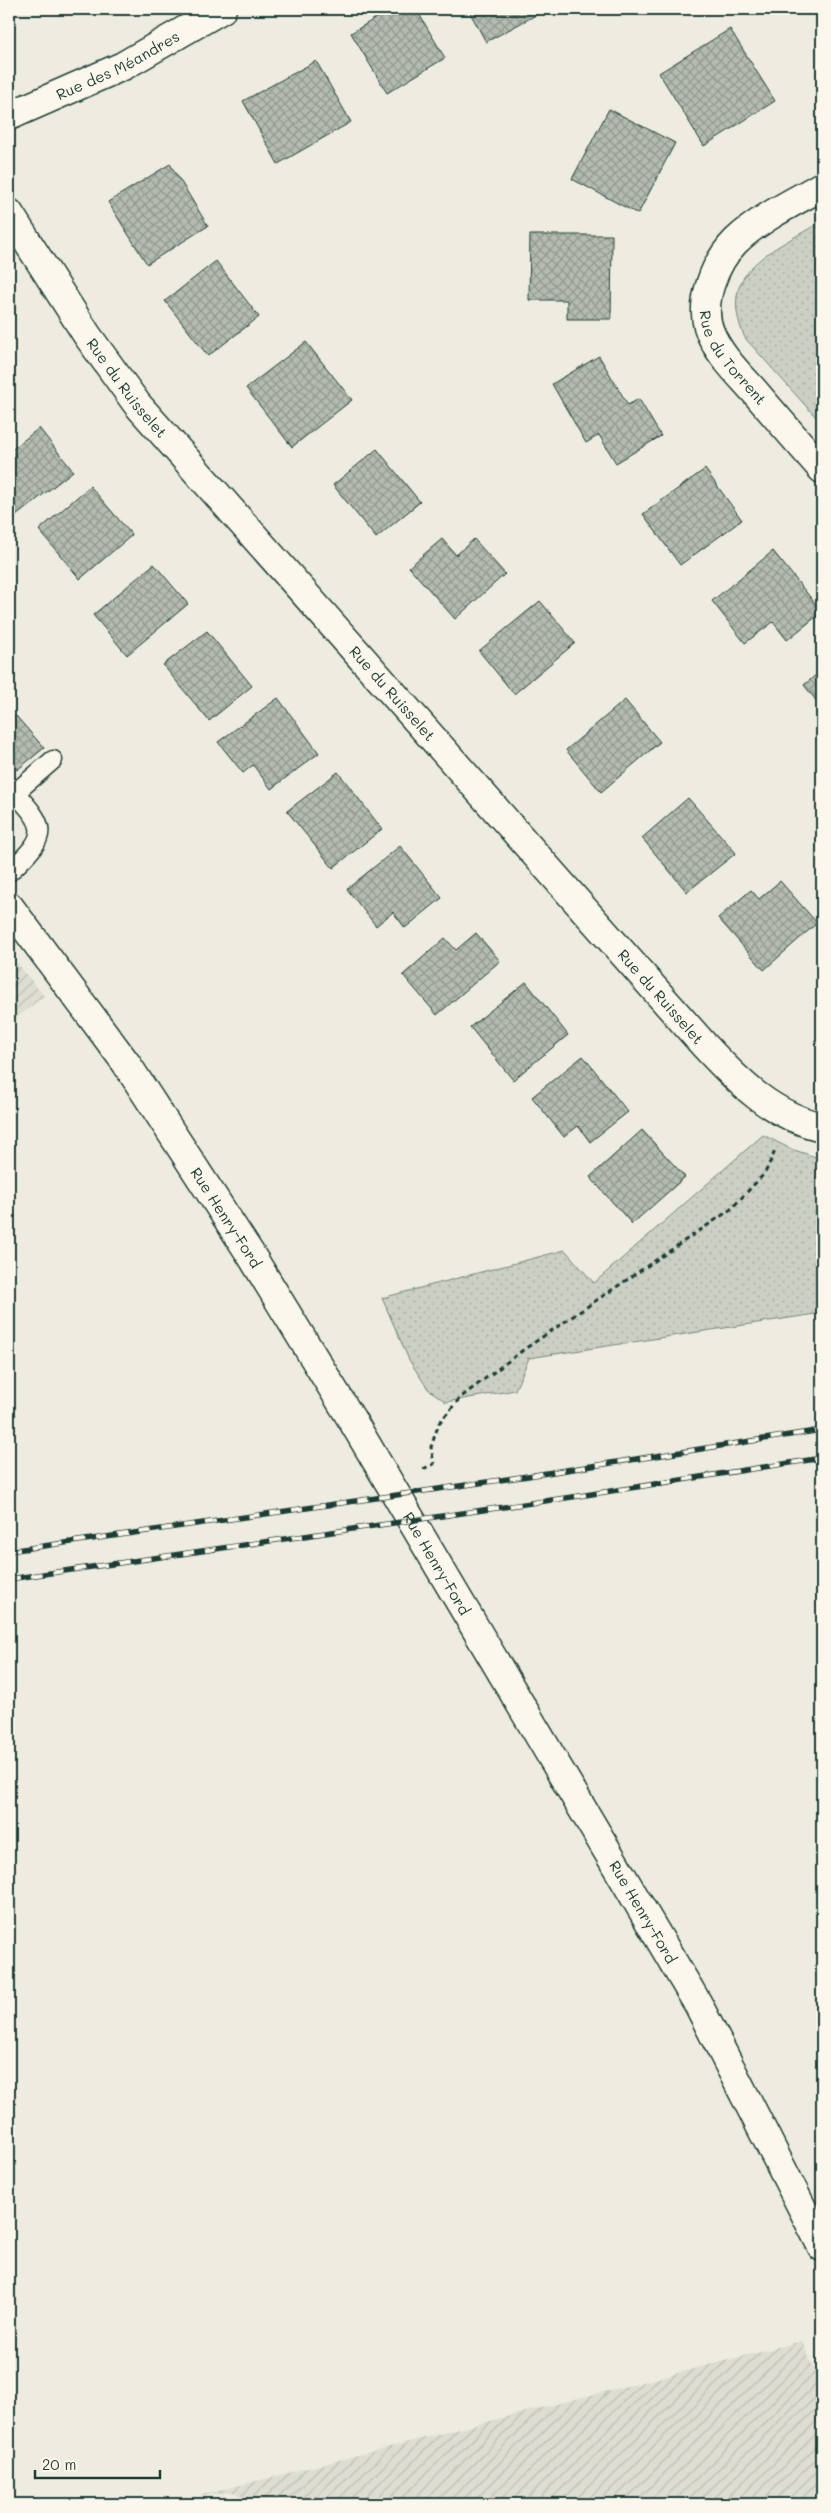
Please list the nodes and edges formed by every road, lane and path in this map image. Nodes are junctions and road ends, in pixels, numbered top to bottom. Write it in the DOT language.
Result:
graph roads {
  1 [pos="222,9"];
  2 [pos="9,116"];
  3 [pos="822,186"];
  4 [pos="9,213"];
  5 [pos="822,470"];
  6 [pos="53,760"];
  7 [pos="12,790"];
  8 [pos="9,872"];
  9 [pos="9,906"];
  10 [pos="790,1116"];
  11 [pos="822,1127"];
  12 [pos="391,1486"];
  13 [pos="822,2247"];
  1 -- 2 [label="street, Rue des Méandres"];
  3 -- 5 [label="street, Rue du Torrent"];
  4 -- 10 [label="street, Rue du Ruisselet"];
  6 -- 7 [label="lane"];
  7 -- 8 [label="lane"];
  9 -- 12 [label="street, Rue Henry-Ford"];
  10 -- 11 [label="street, Rue du Ruisselet"];
  10 -- 12 [label="path"];
  12 -- 13 [label="street, Rue Henry-Ford"];
}
